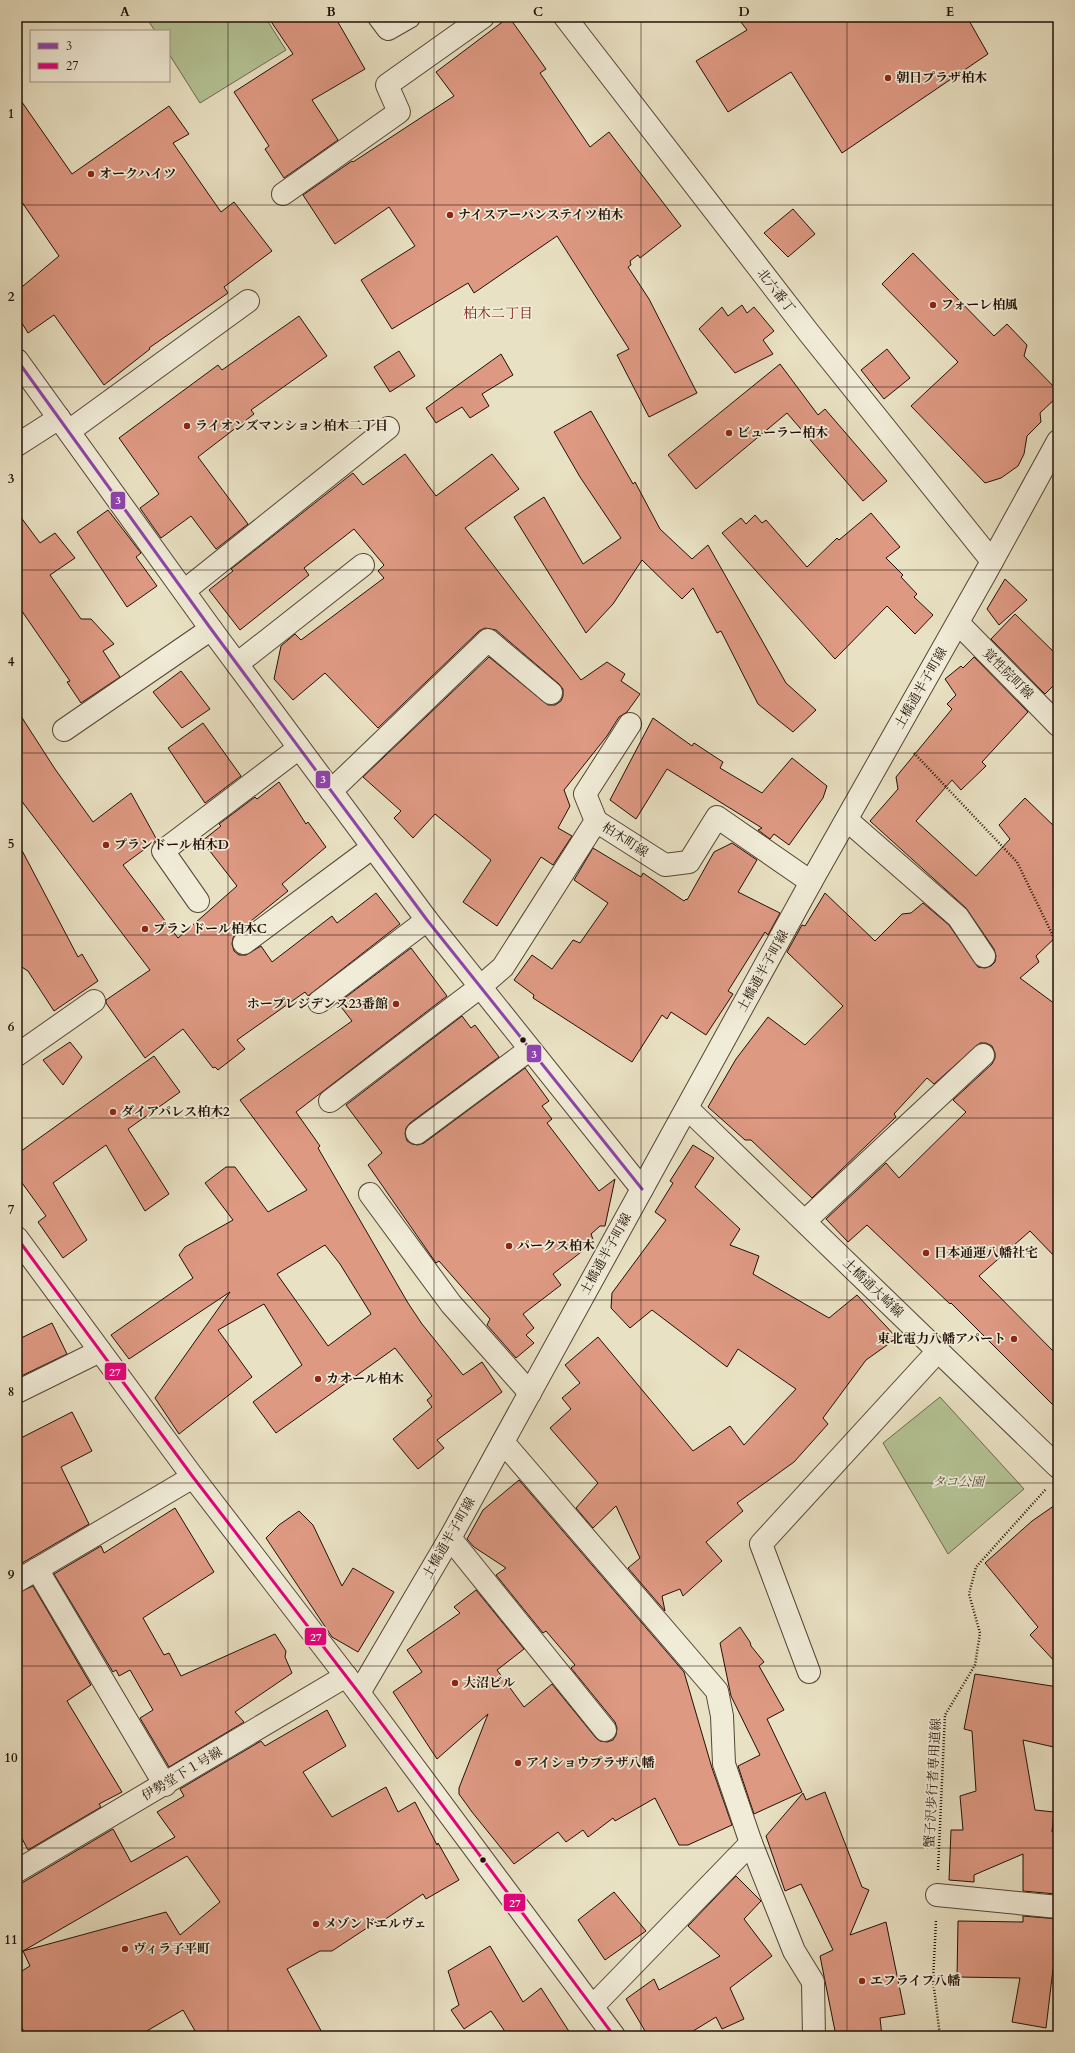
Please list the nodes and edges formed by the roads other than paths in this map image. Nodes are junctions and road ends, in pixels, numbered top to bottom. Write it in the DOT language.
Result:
graph roads {
  1 [pos="379,17"];
  2 [pos="409,17"];
  3 [pos="483,17"];
  4 [pos="565,17"];
  5 [pos="283,194"];
  6 [pos="248,301"];
  7 [pos="17,360"];
  8 [pos="64,425"];
  9 [pos="388,428"];
  10 [pos="1058,440"];
  11 [pos="17,445"];
  12 [pos="992,561"];
  13 [pos="363,565"];
  14 [pos="184,591"];
  15 [pos="958,623"];
  16 [pos="211,628"];
  17 [pos="237,664"];
  18 [pos="551,693"];
  19 [pos="630,724"];
  20 [pos="1058,724"];
  21 [pos="64,730"];
  22 [pos="299,748"];
  23 [pos="332,791"];
  24 [pos="847,820"];
  25 [pos="596,821"];
  26 [pos="373,847"];
  27 [pos="811,882"];
  28 [pos="198,901"];
  29 [pos="427,920"];
  30 [pos="244,944"];
  31 [pos="984,956"];
  32 [pos="480,987"];
  33 [pos="94,1002"];
  34 [pos="319,1002"];
  35 [pos="530,1050"];
  36 [pos="17,1055"];
  37 [pos="983,1055"];
  38 [pos="330,1101"];
  39 [pos="688,1109"];
  40 [pos="417,1133"];
  41 [pos="642,1189"];
  42 [pos="370,1194"];
  43 [pos="805,1221"];
  44 [pos="17,1238"];
  45 [pos="938,1350"];
  46 [pos="100,1351"];
  47 [pos="17,1392"];
  48 [pos="530,1393"];
  49 [pos="503,1442"];
  50 [pos="1058,1467"];
  51 [pos="193,1477"];
  52 [pos="450,1538"];
  53 [pos="36,1569"];
  54 [pos="17,1581"];
  55 [pos="809,1672"];
  56 [pos="346,1676"];
  57 [pos="360,1693"];
  58 [pos="605,1730"];
  59 [pos="165,1785"];
  60 [pos="751,1843"];
  61 [pos="17,1870"];
  62 [pos="937,1895"];
  63 [pos="1058,1907"];
  64 [pos="593,2006"];
  65 [pos="614,2036"];
  66 [pos="814,2036"];
  1 -- 2 [label="street"];
  3 -- 5 [label="street"];
  4 -- 12 [label="street, 北六番丁"];
  6 -- 8 [label="street"];
  7 -- 8 [label="street"];
  8 -- 11 [label="street"];
  8 -- 14 [label="street"];
  9 -- 14 [label="street"];
  10 -- 12 [label="street, 土橋通半子町線"];
  12 -- 15 [label="street, 土橋通半子町線"];
  13 -- 17 [label="street"];
  14 -- 16 [label="street"];
  15 -- 20 [label="street, 覚性院町線"];
  15 -- 24 [label="street, 土橋通半子町線"];
  16 -- 17 [label="street"];
  16 -- 21 [label="street"];
  17 -- 22 [label="street"];
  18 -- 23 [label="street"];
  19 -- 25 [label="street"];
  22 -- 23 [label="street"];
  22 -- 28 [label="street"];
  23 -- 26 [label="street"];
  24 -- 27 [label="street, 土橋通半子町線"];
  24 -- 31 [label="street"];
  25 -- 27 [label="street, 柏木町線"];
  25 -- 32 [label="street, 柏木町線"];
  26 -- 29 [label="street"];
  26 -- 30 [label="street"];
  27 -- 39 [label="street, 土橋通半子町線"];
  29 -- 32 [label="street"];
  29 -- 34 [label="street"];
  32 -- 35 [label="street"];
  32 -- 38 [label="street, 柏木町線"];
  33 -- 36 [label="street"];
  35 -- 40 [label="street"];
  35 -- 41 [label="street"];
  37 -- 43 [label="street"];
  39 -- 41 [label="street, 土橋通半子町線"];
  39 -- 43 [label="street, 土橋通大崎線"];
  41 -- 48 [label="street, 土橋通半子町線"];
  42 -- 48 [label="street"];
  43 -- 45 [label="street, 土橋通大崎線"];
  44 -- 46 [label="street"];
  45 -- 50 [label="street, 土橋通大崎線"];
  45 -- 55 [label="street"];
  46 -- 47 [label="street"];
  46 -- 51 [label="street"];
  48 -- 49 [label="street, 土橋通半子町線"];
  49 -- 52 [label="street, 土橋通半子町線"];
  49 -- 60 [label="street"];
  51 -- 53 [label="street"];
  51 -- 56 [label="street"];
  52 -- 57 [label="street, 土橋通半子町線"];
  52 -- 58 [label="street"];
  53 -- 54 [label="street"];
  53 -- 59 [label="street"];
  56 -- 57 [label="street"];
  56 -- 59 [label="street, 伊勢堂下１号線"];
  57 -- 64 [label="street"];
  59 -- 61 [label="street, 伊勢堂下１号線"];
  60 -- 64 [label="street"];
  60 -- 66 [label="street"];
  62 -- 63 [label="street"];
  64 -- 65 [label="street"];
}
